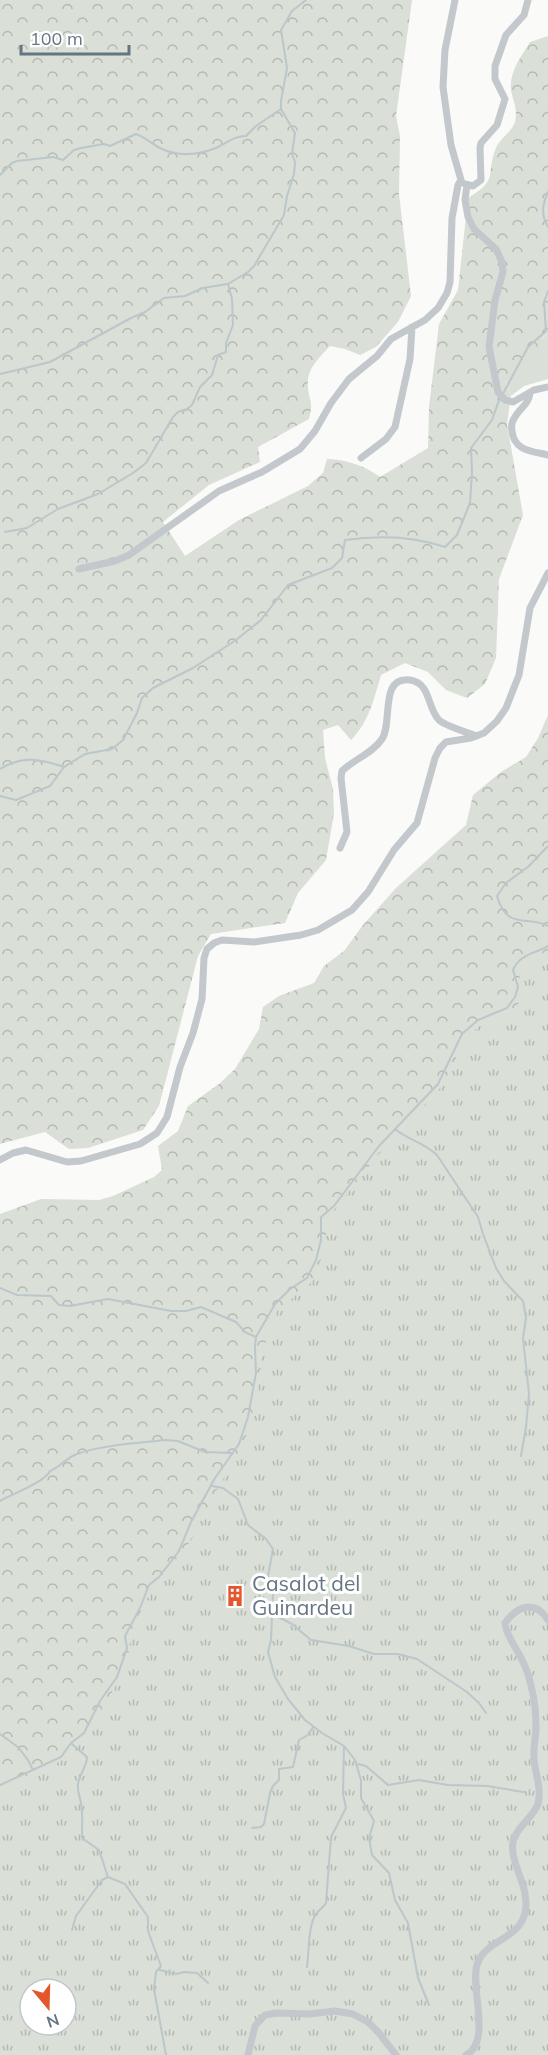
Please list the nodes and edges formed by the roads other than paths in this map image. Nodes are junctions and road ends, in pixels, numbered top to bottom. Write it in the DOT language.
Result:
graph roads {
  1 [pos="455,0"];
  2 [pos="528,0"];
  3 [pos="464,183"];
  4 [pos="412,327"];
  5 [pos="548,387"];
  6 [pos="530,393"];
  7 [pos="548,455"];
  8 [pos="361,458"];
  9 [pos="80,569"];
  10 [pos="548,573"];
  11 [pos="477,736"];
  12 [pos="340,848"];
  13 [pos="0,1160"];
  14 [pos="548,1620"];
  15 [pos="248,2055"];
  16 [pos="396,2055"];
  17 [pos="466,2055"];
  1 -- 3 [label="street"];
  2 -- 3 [label="street"];
  3 -- 4 [label="street"];
  3 -- 6 [label="street"];
  4 -- 8 [label="street"];
  4 -- 9 [label="street"];
  5 -- 6 [label="street"];
  6 -- 7 [label="street"];
  10 -- 11 [label="street"];
  11 -- 12 [label="street"];
  11 -- 13 [label="street"];
  14 -- 17 [label="street"];
  15 -- 16 [label="street"];
}
